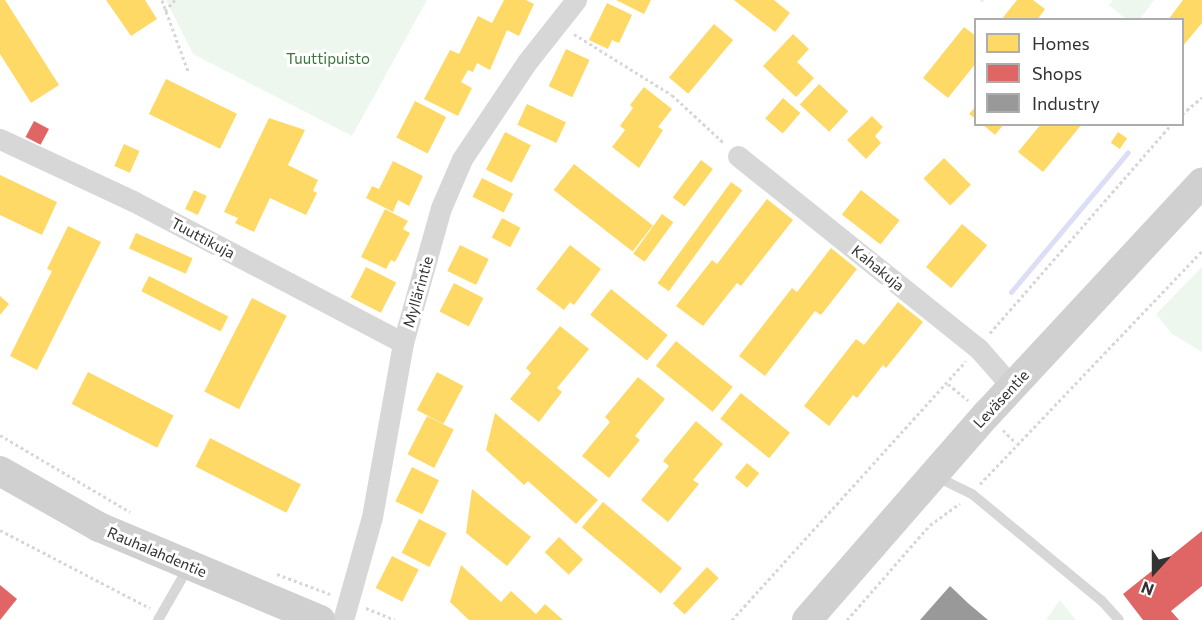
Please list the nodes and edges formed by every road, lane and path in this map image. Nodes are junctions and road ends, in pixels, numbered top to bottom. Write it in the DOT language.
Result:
graph roads {
  1 [pos="162,0"];
  2 [pos="175,0"];
  3 [pos="576,0"];
  4 [pos="165,11"];
  5 [pos="558,23"];
  6 [pos="188,71"];
  7 [pos="1202,97"];
  8 [pos="1184,112"];
  9 [pos="1170,126"];
  10 [pos="0,139"];
  11 [pos="738,156"];
  12 [pos="1202,183"];
  13 [pos="1202,250"];
  14 [pos="403,343"];
  15 [pos="978,348"];
  16 [pos="1012,388"];
  17 [pos="0,435"];
  18 [pos="0,471"];
  19 [pos="932,474"];
  20 [pos="972,494"];
  21 [pos="137,516"];
  22 [pos="0,530"];
  23 [pos="189,566"];
  24 [pos="266,569"];
  25 [pos="326,607"];
  26 [pos="160,617"];
  27 [pos="343,620"];
  28 [pos="732,620"];
  29 [pos="807,620"];
  30 [pos="847,620"];
  31 [pos="1119,620"];
  1 -- 4 [label="path"];
  2 -- 4 [label="path"];
  3 -- 5 [label="street, Myllärintie"];
  4 -- 6 [label="path"];
  5 -- 11 [label="path"];
  5 -- 14 [label="street, Myllärintie"];
  7 -- 8 [label="path"];
  9 -- 15 [label="path"];
  10 -- 14 [label="street, Tuuttikuja"];
  11 -- 15 [label="street, Kahakuja"];
  12 -- 16 [label="main road, Leväsentie"];
  13 -- 20 [label="path"];
  14 -- 27 [label="street, Myllärintie"];
  15 -- 16 [label="street, Kahakuja"];
  15 -- 28 [label="path"];
  16 -- 19 [label="main road, Leväsentie"];
  17 -- 21 [label="path"];
  18 -- 23 [label="main road, Rauhalahdentie"];
  19 -- 20 [label="lane"];
  19 -- 29 [label="main road, Leväsentie"];
  20 -- 30 [label="path"];
  20 -- 31 [label="lane"];
  22 -- 26 [label="path"];
  23 -- 25 [label="main road, Rauhalahdentie"];
  23 -- 26 [label="lane"];
  24 -- 25 [label="path"];
}
